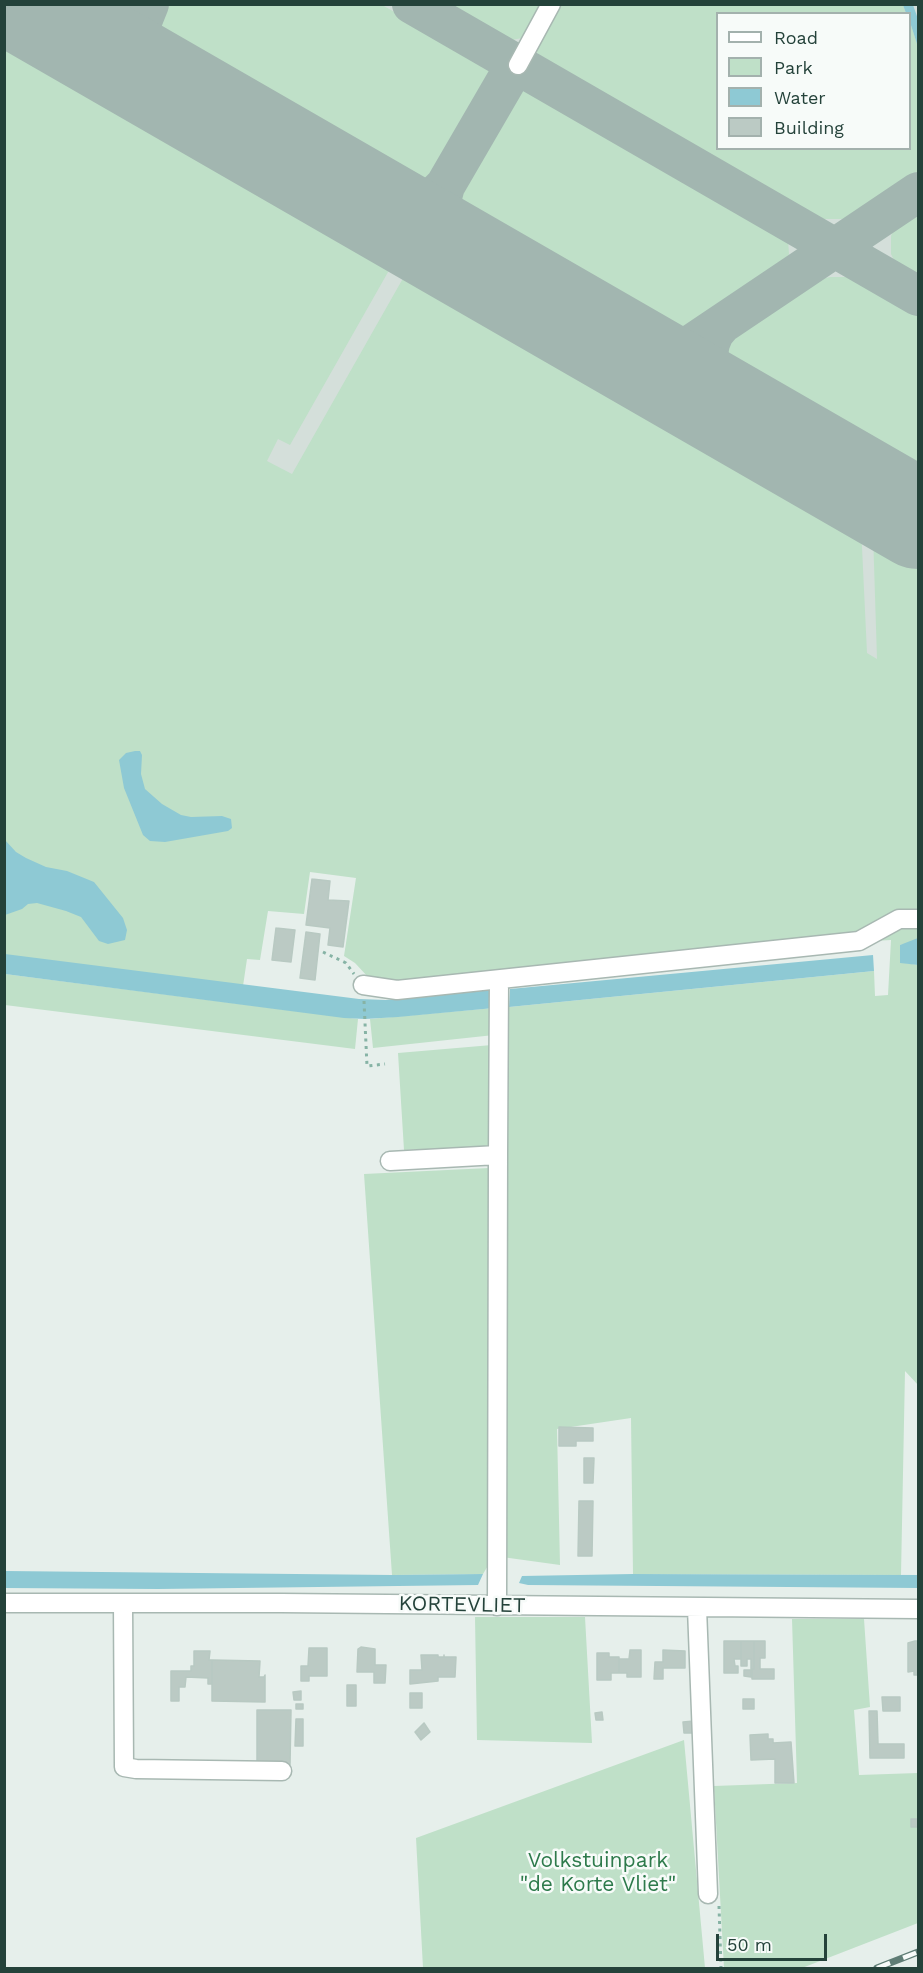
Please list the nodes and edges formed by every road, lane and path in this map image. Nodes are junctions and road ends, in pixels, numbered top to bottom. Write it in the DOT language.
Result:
graph roads {
  1 [pos="552,4"];
  2 [pos="518,65"];
  3 [pos="918,919"];
  4 [pos="323,952"];
  5 [pos="499,980"];
  6 [pos="363,985"];
  7 [pos="385,1064"];
  8 [pos="498,1155"];
  9 [pos="390,1161"];
  10 [pos="4,1603"];
  11 [pos="123,1603"];
  12 [pos="497,1606"];
  13 [pos="697,1608"];
  14 [pos="918,1610"];
  15 [pos="282,1771"];
  16 [pos="708,1894"];
  17 [pos="721,1968"];
  1 -- 2 [label="street"];
  3 -- 5 [label="street"];
  4 -- 6 [label="path"];
  5 -- 6 [label="street"];
  5 -- 8 [label="street"];
  6 -- 7 [label="path"];
  8 -- 9 [label="street"];
  8 -- 12 [label="street"];
  10 -- 11 [label="street, KORTEVLIET"];
  11 -- 12 [label="street, KORTEVLIET"];
  11 -- 15 [label="street"];
  12 -- 13 [label="street, KORTEVLIET"];
  13 -- 14 [label="street, KORTEVLIET"];
  13 -- 16 [label="street"];
  16 -- 17 [label="path"];
}
